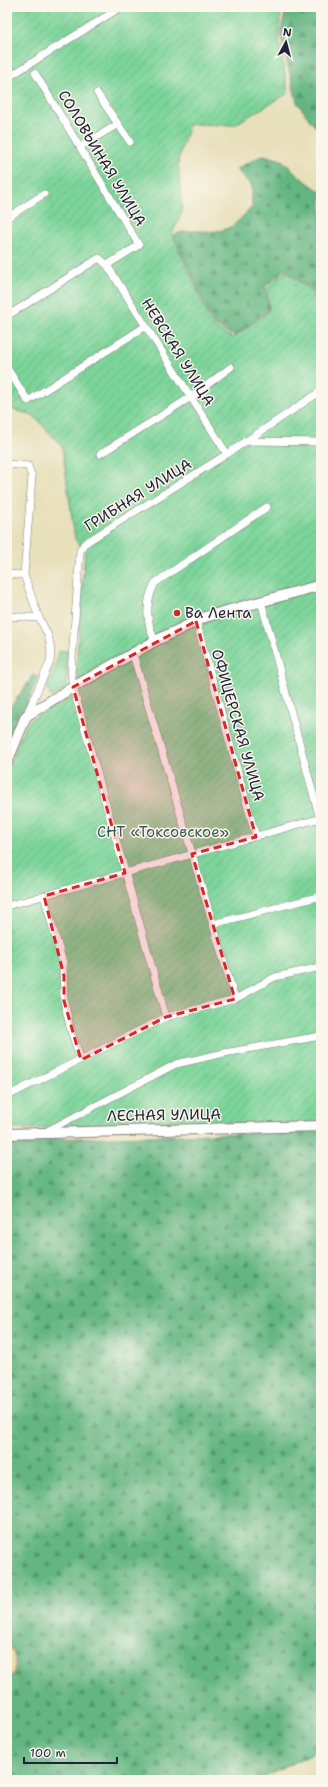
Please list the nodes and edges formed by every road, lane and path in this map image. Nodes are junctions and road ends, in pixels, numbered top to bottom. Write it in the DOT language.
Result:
graph roads {
  1 [pos="121,7"];
  2 [pos="35,73"];
  3 [pos="7,78"];
  4 [pos="97,93"];
  5 [pos="118,124"];
  6 [pos="130,142"];
  7 [pos="80,147"];
  8 [pos="44,194"];
  9 [pos="7,218"];
  10 [pos="107,265"];
  11 [pos="7,316"];
  12 [pos="146,326"];
  13 [pos="7,368"];
  14 [pos="231,368"];
  15 [pos="321,391"];
  16 [pos="191,397"];
  17 [pos="245,441"];
  18 [pos="321,442"];
  19 [pos="100,454"];
  20 [pos="227,454"];
  21 [pos="7,464"];
  22 [pos="267,507"];
  23 [pos="7,574"];
  24 [pos="24,575"];
  25 [pos="321,585"];
  26 [pos="261,601"];
  27 [pos="7,616"];
  28 [pos="39,618"];
  29 [pos="196,621"];
  30 [pos="155,641"];
  31 [pos="134,654"];
  32 [pos="73,687"];
  33 [pos="26,716"];
  34 [pos="7,762"];
  35 [pos="320,819"];
  36 [pos="256,837"];
  37 [pos="192,854"];
  38 [pos="125,873"];
  39 [pos="44,896"];
  40 [pos="321,896"];
  41 [pos="7,906"];
  42 [pos="213,924"];
  43 [pos="321,967"];
  44 [pos="235,999"];
  45 [pos="166,1017"];
  46 [pos="321,1036"];
  47 [pos="81,1060"];
  48 [pos="7,1096"];
  49 [pos="321,1126"];
  50 [pos="44,1132"];
  51 [pos="7,1134"];
  1 -- 3 [label="street"];
  2 -- 7 [label="street, СОЛОВЬИНАЯ УЛИЦА"];
  4 -- 5 [label="street"];
  5 -- 6 [label="street"];
  5 -- 7 [label="street"];
  7 -- 10 [label="street, СОЛОВЬИНАЯ УЛИЦА"];
  8 -- 9 [label="street"];
  10 -- 11 [label="street"];
  10 -- 12 [label="street, НЕВСКАЯ УЛИЦА"];
  12 -- 13 [label="street"];
  12 -- 16 [label="street, НЕВСКАЯ УЛИЦА"];
  14 -- 16 [label="street"];
  15 -- 17 [label="street, ГРИБНАЯ УЛИЦА"];
  16 -- 19 [label="street"];
  16 -- 20 [label="street, НЕВСКАЯ УЛИЦА"];
  17 -- 18 [label="street"];
  17 -- 20 [label="street, ГРИБНАЯ УЛИЦА"];
  20 -- 32 [label="street, ГРИБНАЯ УЛИЦА"];
  21 -- 24 [label="street"];
  22 -- 30 [label="street"];
  23 -- 24 [label="street"];
  24 -- 28 [label="street"];
  25 -- 26 [label="street"];
  26 -- 29 [label="street"];
  26 -- 35 [label="street"];
  27 -- 28 [label="street"];
  28 -- 33 [label="street"];
  29 -- 30 [label="street"];
  29 -- 36 [label="street, ОФИЦЕРСКАЯ УЛИЦА"];
  30 -- 31 [label="street"];
  31 -- 32 [label="street"];
  31 -- 37 [label="street"];
  32 -- 33 [label="street"];
  32 -- 38 [label="street, ГРИБНАЯ УЛИЦА"];
  33 -- 34 [label="street"];
  35 -- 36 [label="street"];
  36 -- 37 [label="street"];
  37 -- 38 [label="street"];
  37 -- 42 [label="street"];
  38 -- 39 [label="street"];
  38 -- 45 [label="street, ГРИБНАЯ УЛИЦА"];
  39 -- 41 [label="street"];
  39 -- 47 [label="street"];
  40 -- 42 [label="street"];
  42 -- 44 [label="street"];
  43 -- 44 [label="street"];
  44 -- 45 [label="street"];
  45 -- 47 [label="street"];
  46 -- 50 [label="street"];
  47 -- 48 [label="street"];
  49 -- 50 [label="street, ЛЕСНАЯ УЛИЦА"];
  50 -- 51 [label="street, ЛЕСНАЯ УЛИЦА"];
}
